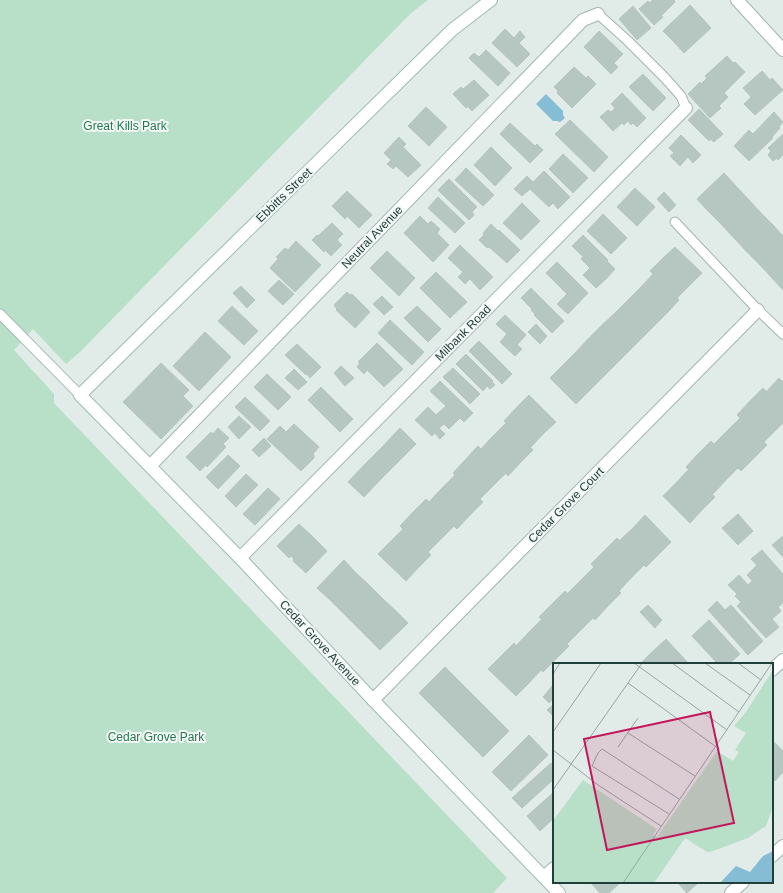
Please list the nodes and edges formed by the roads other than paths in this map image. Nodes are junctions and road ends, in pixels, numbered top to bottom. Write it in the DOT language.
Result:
graph roads {
  1 [pos="491,0"];
  2 [pos="737,0"];
  3 [pos="598,14"];
  4 [pos="783,50"];
  5 [pos="686,108"];
  6 [pos="675,222"];
  7 [pos="758,310"];
  8 [pos="0,314"];
  9 [pos="783,334"];
  10 [pos="80,395"];
  11 [pos="150,466"];
  12 [pos="240,558"];
  13 [pos="783,660"];
  14 [pos="773,669"];
  15 [pos="373,700"];
  16 [pos="783,846"];
  17 [pos="773,855"];
  18 [pos="553,869"];
  19 [pos="544,877"];
  20 [pos="742,883"];
  21 [pos="559,893"];
  22 [pos="731,893"];
  1 -- 10 [label="street, Ebbitts Street"];
  2 -- 4 [label="street"];
  3 -- 5 [label="lane"];
  3 -- 11 [label="street, Neutral Avenue"];
  5 -- 12 [label="street, Milbank Road"];
  6 -- 7 [label="lane"];
  7 -- 9 [label="lane"];
  7 -- 15 [label="street, Cedar Grove Court"];
  8 -- 10 [label="lane"];
  10 -- 11 [label="street, Cedar Grove Avenue"];
  11 -- 12 [label="street, Cedar Grove Avenue"];
  12 -- 15 [label="street, Cedar Grove Avenue"];
  13 -- 14 [label="street"];
  15 -- 19 [label="street, Cedar Grove Avenue"];
  16 -- 17 [label="street"];
  18 -- 19 [label="street"];
  19 -- 21 [label="street, Cedar Grove Avenue"];
  20 -- 22 [label="street"];
}
